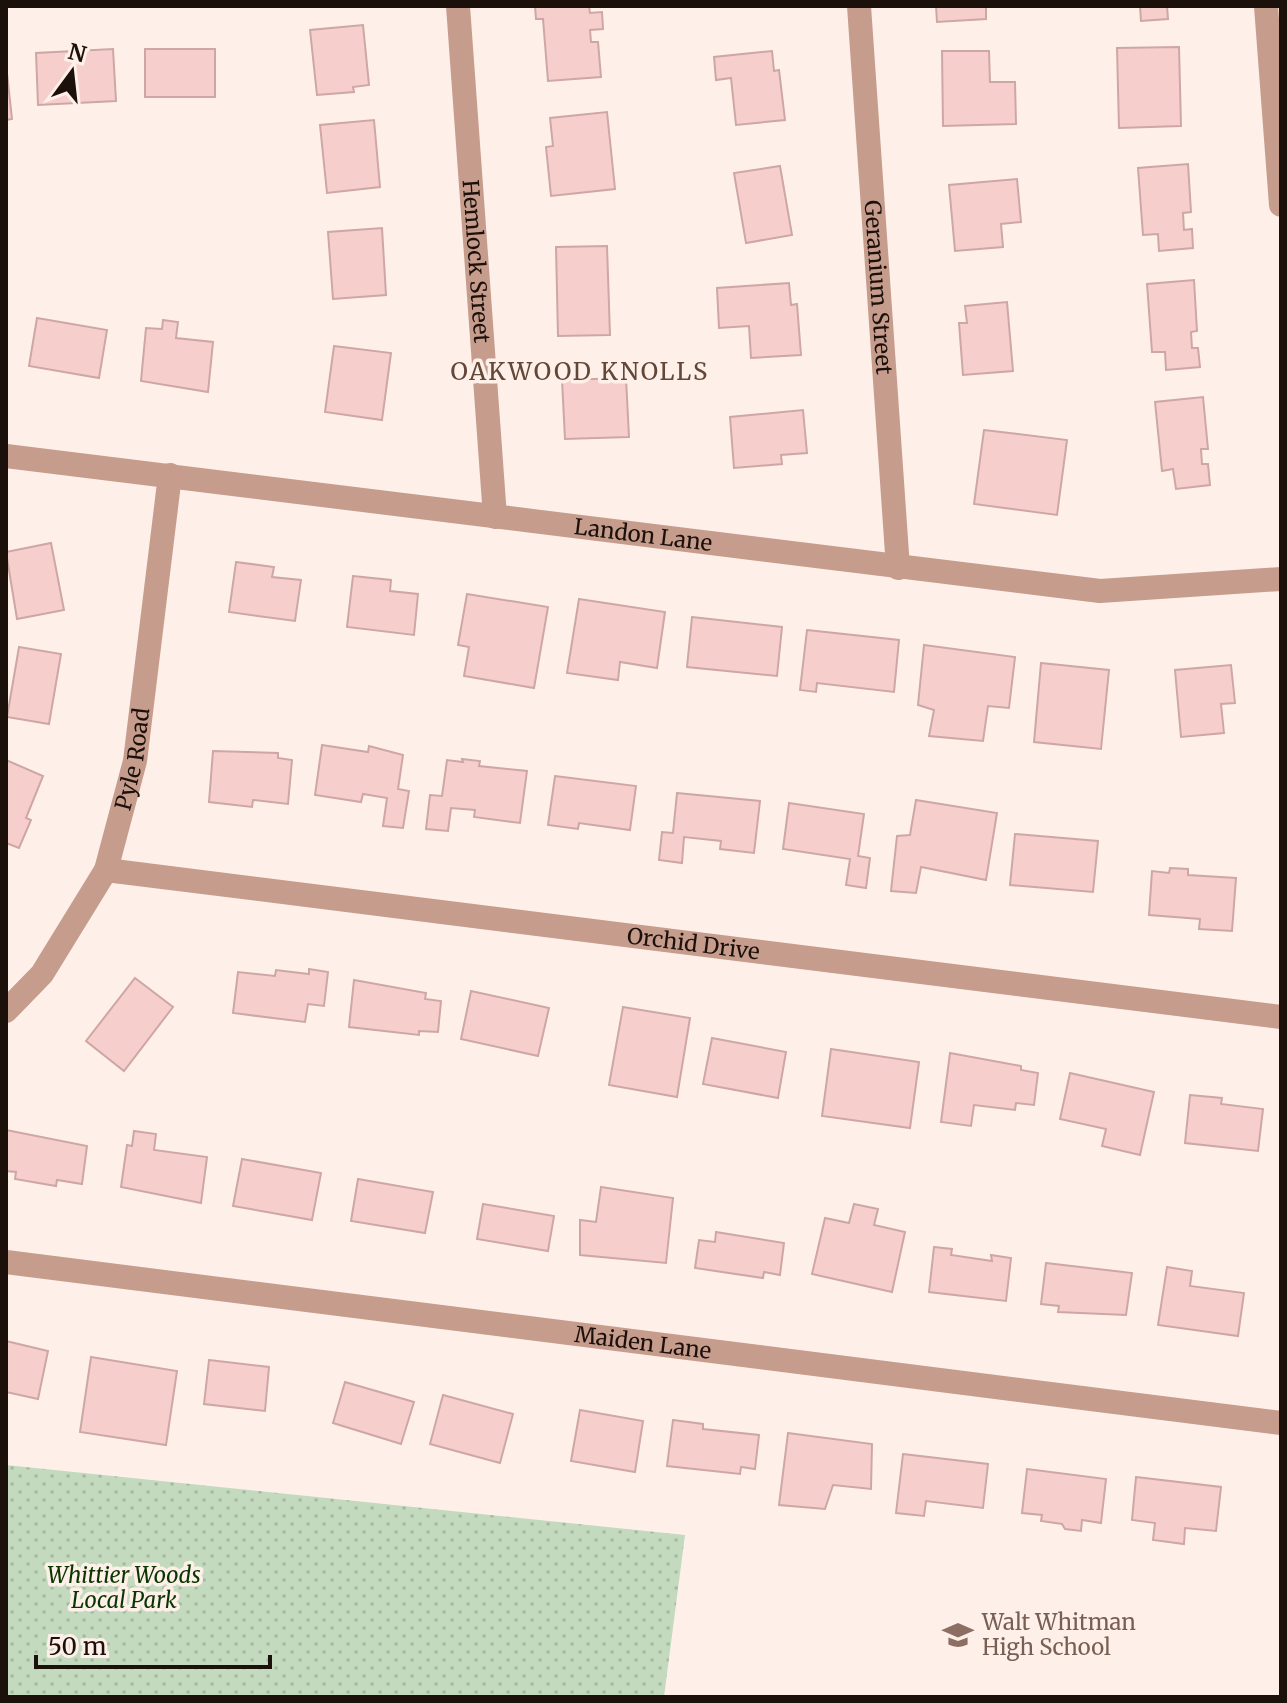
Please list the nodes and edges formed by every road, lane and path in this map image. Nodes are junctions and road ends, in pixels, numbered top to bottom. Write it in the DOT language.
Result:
graph roads {
  1 [pos="458,6"];
  2 [pos="859,6"];
  3 [pos="1266,6"];
  4 [pos="1281,205"];
  5 [pos="6,456"];
  6 [pos="170,475"];
  7 [pos="495,517"];
  8 [pos="898,568"];
  9 [pos="1281,579"];
  10 [pos="106,870"];
  11 [pos="6,1011"];
  12 [pos="1281,1017"];
  13 [pos="6,1262"];
  14 [pos="1281,1423"];
  1 -- 7 [label="street, Hemlock Street"];
  2 -- 8 [label="street, Geranium Street"];
  3 -- 4 [label="street"];
  5 -- 6 [label="street, Landon Lane"];
  6 -- 7 [label="street, Landon Lane"];
  6 -- 10 [label="street, Pyle Road"];
  7 -- 8 [label="street, Landon Lane"];
  8 -- 9 [label="street, Landon Lane"];
  10 -- 11 [label="street, Pyle Road"];
  10 -- 12 [label="street, Orchid Drive"];
  13 -- 14 [label="street, Maiden Lane"];
}
